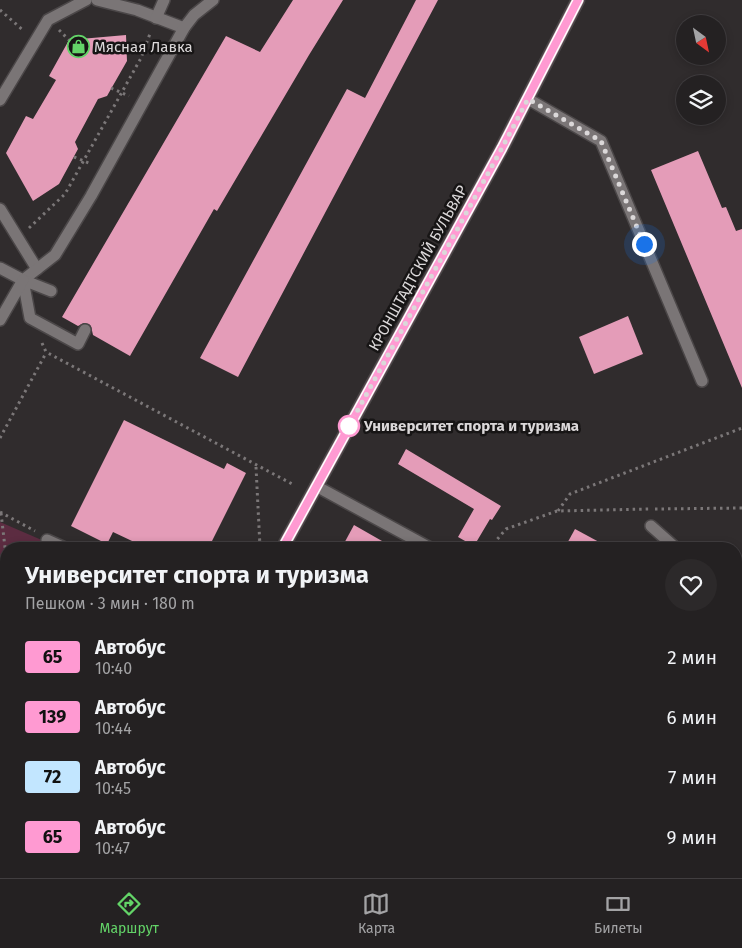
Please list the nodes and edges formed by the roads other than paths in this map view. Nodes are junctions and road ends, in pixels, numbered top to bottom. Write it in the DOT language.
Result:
graph roads {
  1 [pos="86,0"];
  2 [pos="97,0"];
  3 [pos="164,0"];
  4 [pos="213,0"];
  5 [pos="578,0"];
  6 [pos="156,18"];
  7 [pos="184,28"];
  8 [pos="528,99"];
  9 [pos="0,100"];
  10 [pos="0,209"];
  11 [pos="0,268"];
  12 [pos="37,269"];
  13 [pos="23,280"];
  14 [pos="51,291"];
  15 [pos="0,320"];
  16 [pos="85,330"];
  17 [pos="702,381"];
  18 [pos="316,486"];
  19 [pos="651,526"];
  20 [pos="47,540"];
  21 [pos="51,542"];
  22 [pos="286,542"];
  23 [pos="419,542"];
  24 [pos="669,542"];
  1 -- 9 [label="lane"];
  2 -- 6 [label="lane"];
  3 -- 6 [label="lane"];
  4 -- 7 [label="lane"];
  5 -- 8 [label="main road, КРОНШТАДТСКИЙ БУЛЬВАР"];
  6 -- 7 [label="lane"];
  7 -- 12 [label="lane"];
  8 -- 17 [label="lane"];
  8 -- 18 [label="main road, КРОНШТАДТСКИЙ БУЛЬВАР"];
  10 -- 12 [label="lane"];
  11 -- 13 [label="lane"];
  12 -- 13 [label="lane"];
  13 -- 14 [label="lane"];
  13 -- 15 [label="lane"];
  13 -- 16 [label="lane"];
  18 -- 22 [label="main road, КРОНШТАДТСКИЙ БУЛЬВАР"];
  18 -- 23 [label="lane"];
  19 -- 24 [label="lane"];
  20 -- 21 [label="lane"];
}
